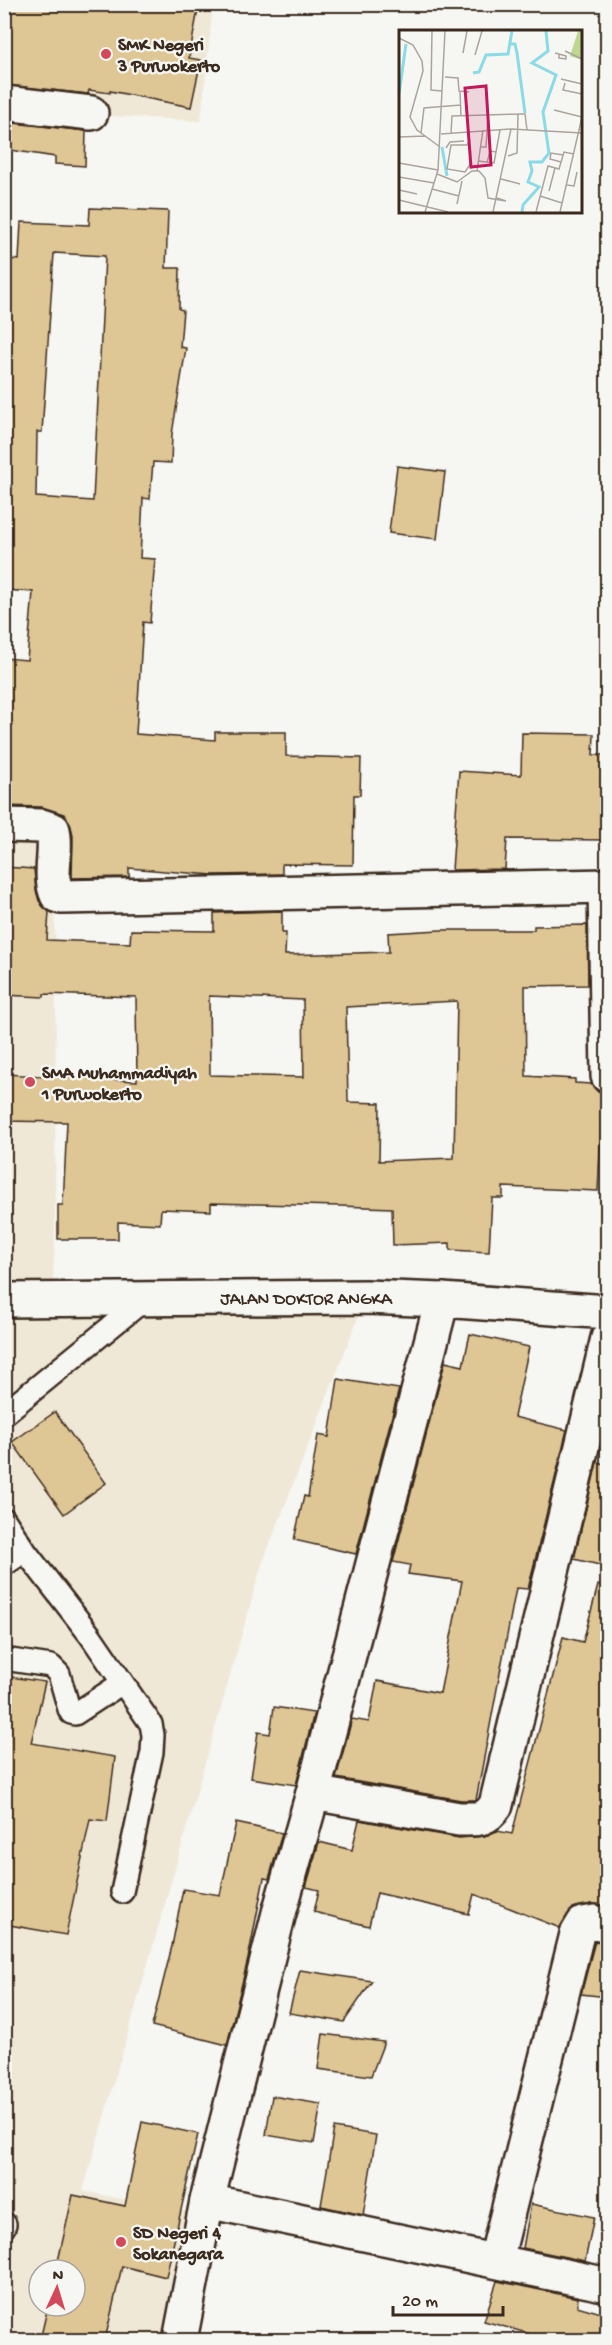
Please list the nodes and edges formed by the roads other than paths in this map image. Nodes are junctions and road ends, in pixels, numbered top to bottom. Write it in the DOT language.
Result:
graph roads {
  1 [pos="4,103"];
  2 [pos="91,113"];
  3 [pos="4,825"];
  4 [pos="606,886"];
  5 [pos="608,1076"];
  6 [pos="145,1299"];
  7 [pos="4,1300"];
  8 [pos="442,1300"];
  9 [pos="608,1312"];
  10 [pos="608,1338"];
  11 [pos="4,1414"];
  12 [pos="4,1519"];
  13 [pos="25,1551"];
  14 [pos="4,1565"];
  15 [pos="4,1659"];
  16 [pos="122,1683"];
  17 [pos="313,1793"];
  18 [pos="122,1892"];
  19 [pos="608,1925"];
  20 [pos="207,2201"];
  21 [pos="496,2260"];
  22 [pos="608,2285"];
  23 [pos="180,2340"];
  1 -- 2 [label="street"];
  3 -- 4 [label="street"];
  4 -- 5 [label="street"];
  6 -- 7 [label="street, JALAN DOKTOR ANGKA"];
  6 -- 8 [label="street, JALAN DOKTOR ANGKA"];
  6 -- 11 [label="lane"];
  8 -- 9 [label="street, JALAN DOKTOR ANGKA"];
  8 -- 17 [label="street"];
  10 -- 17 [label="street"];
  12 -- 13 [label="lane"];
  13 -- 14 [label="lane"];
  13 -- 16 [label="lane"];
  15 -- 16 [label="lane"];
  16 -- 18 [label="lane"];
  17 -- 20 [label="street"];
  19 -- 21 [label="street"];
  20 -- 21 [label="street"];
  20 -- 23 [label="street"];
  21 -- 22 [label="street"];
}
